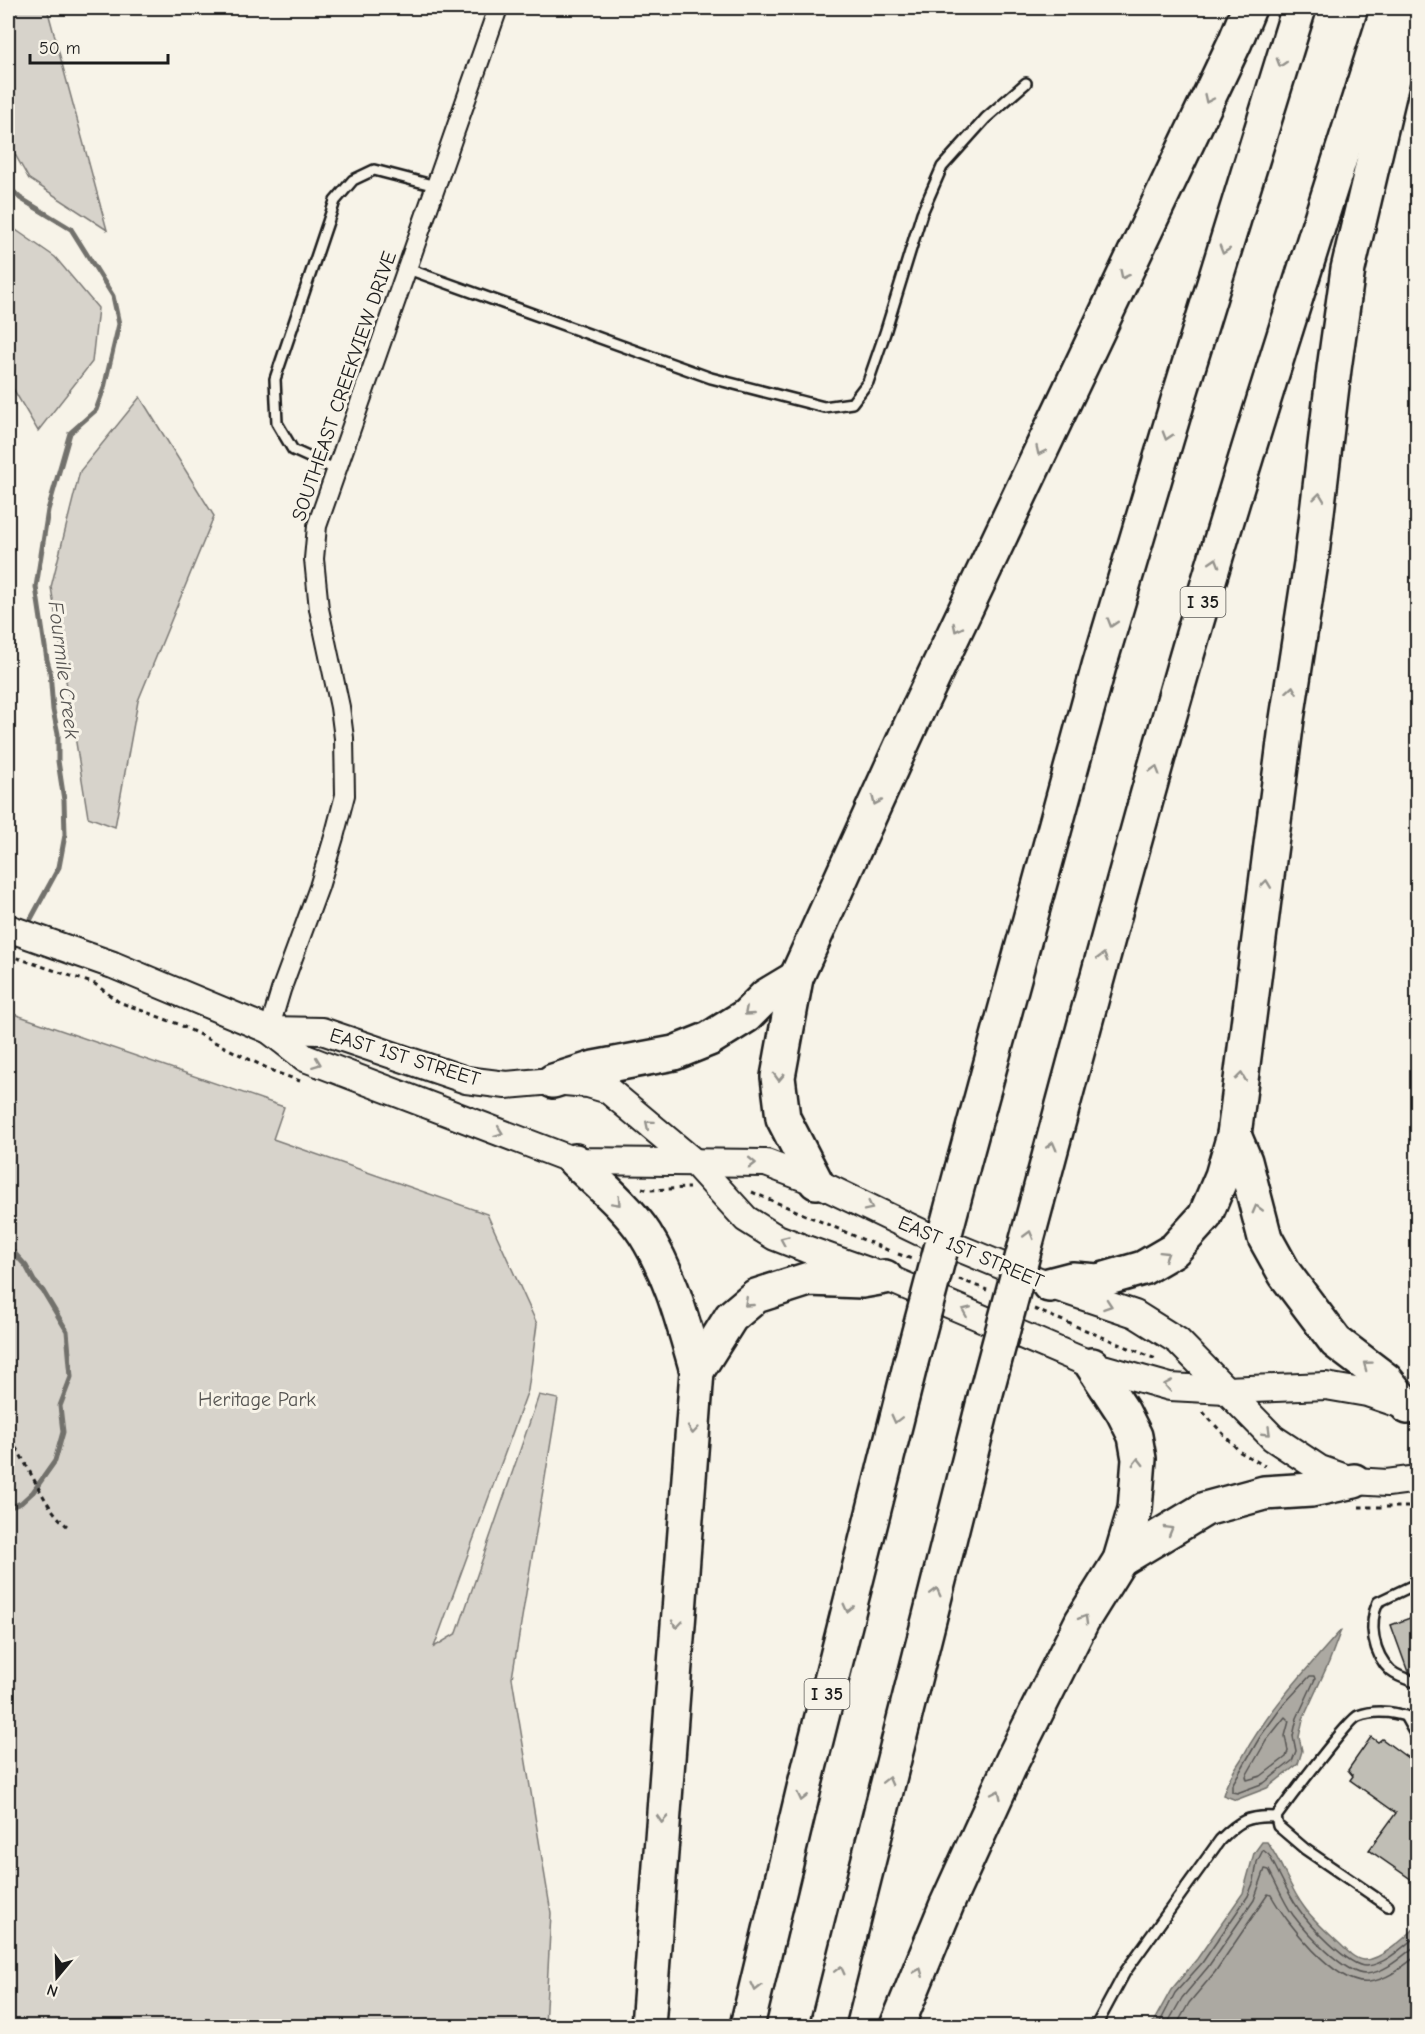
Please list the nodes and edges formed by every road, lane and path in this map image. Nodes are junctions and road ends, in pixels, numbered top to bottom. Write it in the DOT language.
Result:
graph roads {
  1 [pos="498,8"];
  2 [pos="1249,8"];
  3 [pos="1299,8"];
  4 [pos="1388,8"];
  5 [pos="1412,8"];
  6 [pos="1026,83"];
  7 [pos="436,186"];
  8 [pos="408,268"];
  9 [pos="337,470"];
  10 [pos="8,928"];
  11 [pos="8,955"];
  12 [pos="796,978"];
  13 [pos="95,984"];
  14 [pos="269,1030"];
  15 [pos="553,1081"];
  16 [pos="1234,1135"];
  17 [pos="575,1161"];
  18 [pos="694,1161"];
  19 [pos="816,1182"];
  20 [pos="885,1277"];
  21 [pos="1049,1285"];
  22 [pos="1092,1365"];
  23 [pos="697,1371"];
  24 [pos="1226,1390"];
  25 [pos="1413,1408"];
  26 [pos="16,1448"];
  27 [pos="1418,1479"];
  28 [pos="1354,1481"];
  29 [pos="67,1526"];
  30 [pos="1119,1560"];
  31 [pos="1418,1583"];
  32 [pos="1418,1683"];
  33 [pos="1405,1716"];
  34 [pos="1418,1720"];
  35 [pos="1418,1739"];
  36 [pos="1276,1817"];
  37 [pos="1388,1906"];
  38 [pos="648,2026"];
  39 [pos="747,2026"];
  40 [pos="826,2026"];
  41 [pos="897,2026"];
  42 [pos="1096,2026"];
  1 -- 7 [label="street, SOUTHEAST CREEKVIEW DRIVE"];
  2 -- 12 [label="highway, one-way"];
  3 -- 39 [label="highway, I 35, one-way, bridge"];
  40 -- 4 [label="highway, I 35, one-way, bridge"];
  16 -- 5 [label="highway, one-way"];
  6 -- 8 [label="lane"];
  7 -- 8 [label="street, SOUTHEAST CREEKVIEW DRIVE"];
  7 -- 9 [label="lane"];
  8 -- 9 [label="street, SOUTHEAST CREEKVIEW DRIVE"];
  9 -- 14 [label="street, SOUTHEAST CREEKVIEW DRIVE"];
  10 -- 14 [label="main road, EAST 1ST STREET"];
  11 -- 13 [label="path"];
  12 -- 15 [label="highway, one-way"];
  12 -- 19 [label="highway, one-way"];
  14 -- 15 [label="main road, EAST 1ST STREET"];
  14 -- 17 [label="main road, EAST 1ST STREET, one-way"];
  18 -- 15 [label="main road, EAST 1ST STREET, one-way"];
  21 -- 16 [label="highway, one-way"];
  25 -- 16 [label="highway, one-way"];
  17 -- 18 [label="main road, EAST 1ST STREET"];
  17 -- 23 [label="highway, one-way"];
  18 -- 19 [label="main road, EAST 1ST STREET, one-way"];
  20 -- 18 [label="main road, EAST 1ST STREET, one-way"];
  19 -- 21 [label="main road, EAST 1ST STREET, one-way"];
  22 -- 20 [label="main road, EAST 1ST STREET, one-way"];
  20 -- 23 [label="highway, one-way"];
  21 -- 24 [label="main road, EAST 1ST STREET, one-way"];
  24 -- 22 [label="main road, EAST 1ST STREET, one-way"];
  30 -- 22 [label="highway, one-way"];
  23 -- 38 [label="highway, one-way"];
  24 -- 25 [label="main road, EAST 1ST STREET"];
  24 -- 28 [label="main road, EAST 1ST STREET, one-way"];
  26 -- 29 [label="path"];
  27 -- 28 [label="main road, EAST 1ST STREET"];
  30 -- 28 [label="highway, one-way"];
  41 -- 30 [label="highway, one-way"];
  31 -- 32 [label="lane"];
  33 -- 34 [label="lane"];
  33 -- 35 [label="lane"];
  33 -- 36 [label="lane"];
  36 -- 37 [label="lane"];
  36 -- 42 [label="lane"];
}
